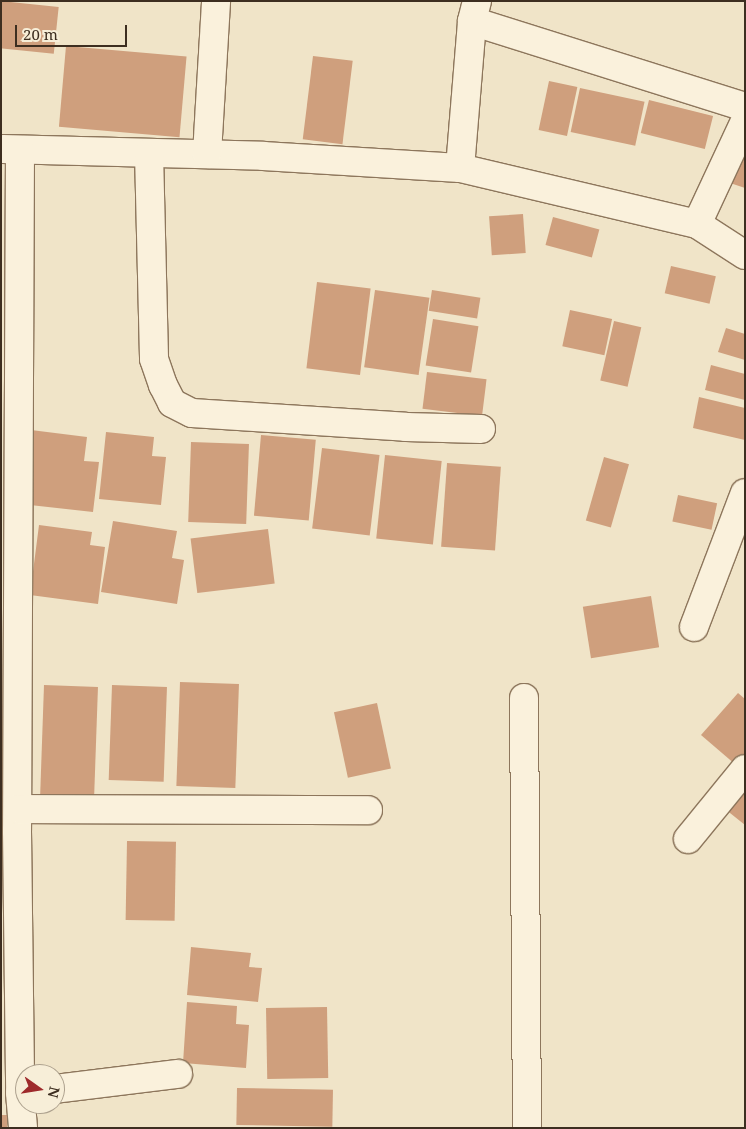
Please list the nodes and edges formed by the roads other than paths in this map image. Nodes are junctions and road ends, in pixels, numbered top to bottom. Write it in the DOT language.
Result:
graph roads {
  1 [pos="216,1"];
  2 [pos="474,11"];
  3 [pos="745,107"];
  4 [pos="745,121"];
  5 [pos="11,150"];
  6 [pos="149,153"];
  7 [pos="208,154"];
  8 [pos="460,168"];
  9 [pos="697,224"];
  10 [pos="745,255"];
  11 [pos="481,429"];
  12 [pos="745,493"];
  13 [pos="694,627"];
  14 [pos="524,698"];
  15 [pos="745,769"];
  16 [pos="18,809"];
  17 [pos="368,810"];
  18 [pos="688,839"];
  19 [pos="22,1064"];
  20 [pos="178,1074"];
  21 [pos="65,1088"];
  22 [pos="23,1114"];
  23 [pos="23,1128"];
  24 [pos="527,1128"];
  1 -- 7 [label="street"];
  2 -- 3 [label="street"];
  2 -- 8 [label="street"];
  4 -- 9 [label="street"];
  5 -- 6 [label="street"];
  5 -- 16 [label="street"];
  6 -- 7 [label="street"];
  6 -- 11 [label="street"];
  7 -- 8 [label="street"];
  8 -- 9 [label="street"];
  9 -- 10 [label="street"];
  12 -- 13 [label="street"];
  14 -- 24 [label="street"];
  15 -- 18 [label="street"];
  16 -- 17 [label="street"];
  16 -- 19 [label="street"];
  20 -- 21 [label="street"];
  22 -- 23 [label="street"];
}
